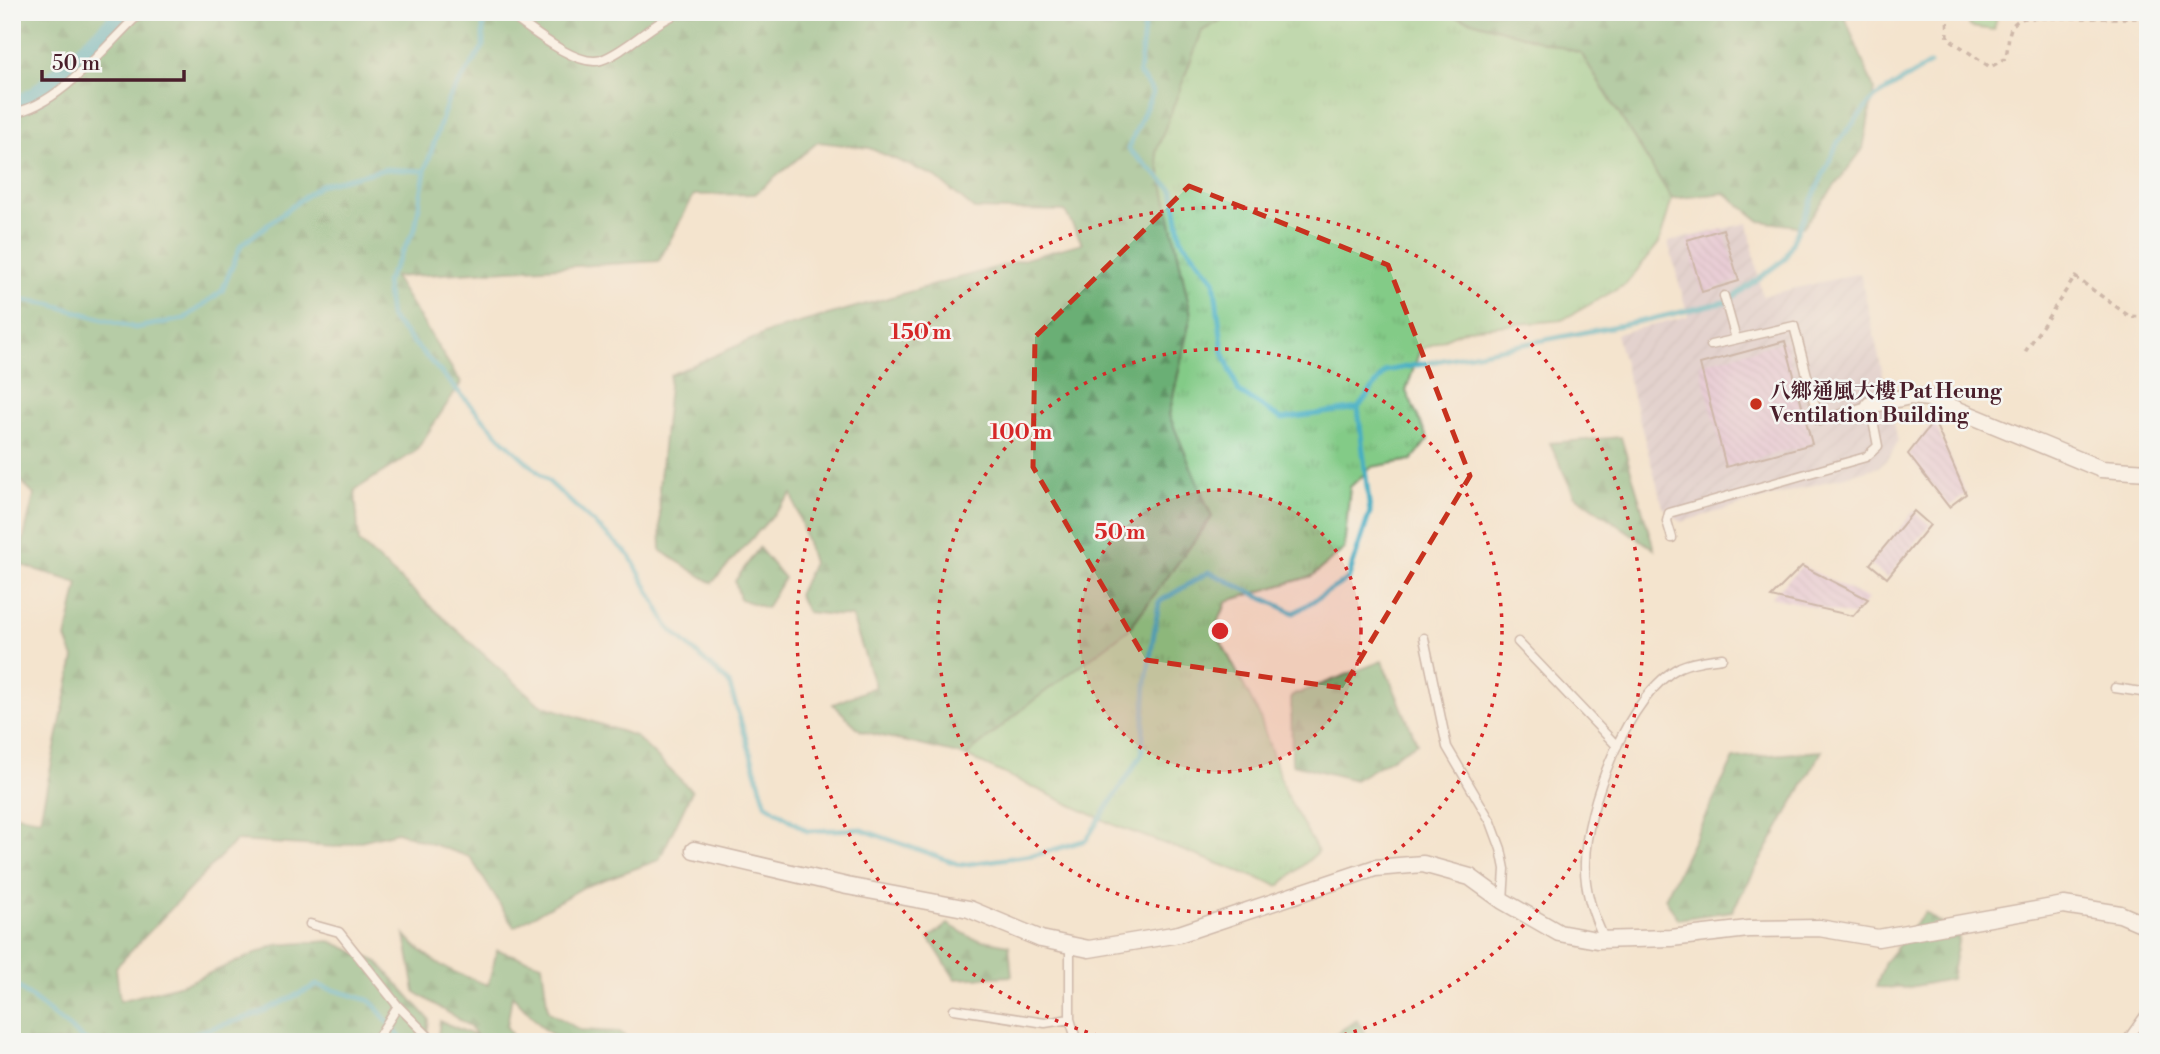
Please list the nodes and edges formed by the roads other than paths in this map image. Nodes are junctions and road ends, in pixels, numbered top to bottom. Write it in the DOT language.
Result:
graph roads {
  1 [pos="146,12"];
  2 [pos="506,12"];
  3 [pos="681,12"];
  4 [pos="782,12"];
  5 [pos="823,12"];
  6 [pos="12,113"];
  7 [pos="1724,296"];
  8 [pos="1736,339"];
  9 [pos="1711,345"];
  10 [pos="1870,405"];
  11 [pos="2148,472"];
  12 [pos="1672,538"];
  13 [pos="1424,638"];
  14 [pos="1518,642"];
  15 [pos="1722,658"];
  16 [pos="2115,688"];
  17 [pos="2148,693"];
  18 [pos="1618,746"];
  19 [pos="694,850"];
  20 [pos="1503,901"];
  21 [pos="310,924"];
  22 [pos="2148,926"];
  23 [pos="1605,940"];
  24 [pos="1070,945"];
  25 [pos="398,1006"];
  26 [pos="954,1010"];
  27 [pos="2148,1012"];
  28 [pos="1070,1019"];
  29 [pos="375,1042"];
  30 [pos="434,1042"];
  31 [pos="1077,1042"];
  32 [pos="2126,1042"];
  1 -- 6 [label="lane"];
  2 -- 3 [label="lane"];
  4 -- 5 [label="lane"];
  7 -- 8 [label="lane"];
  8 -- 9 [label="lane"];
  8 -- 10 [label="lane"];
  10 -- 11 [label="street"];
  10 -- 12 [label="lane"];
  13 -- 20 [label="lane"];
  14 -- 18 [label="lane"];
  15 -- 18 [label="lane"];
  16 -- 17 [label="lane"];
  18 -- 23 [label="lane"];
  19 -- 24 [label="street"];
  20 -- 23 [label="street"];
  20 -- 24 [label="street"];
  21 -- 25 [label="lane"];
  22 -- 23 [label="street"];
  24 -- 28 [label="lane"];
  25 -- 29 [label="lane"];
  25 -- 30 [label="lane"];
  26 -- 28 [label="lane"];
  27 -- 32 [label="lane"];
  28 -- 31 [label="lane"];
}
